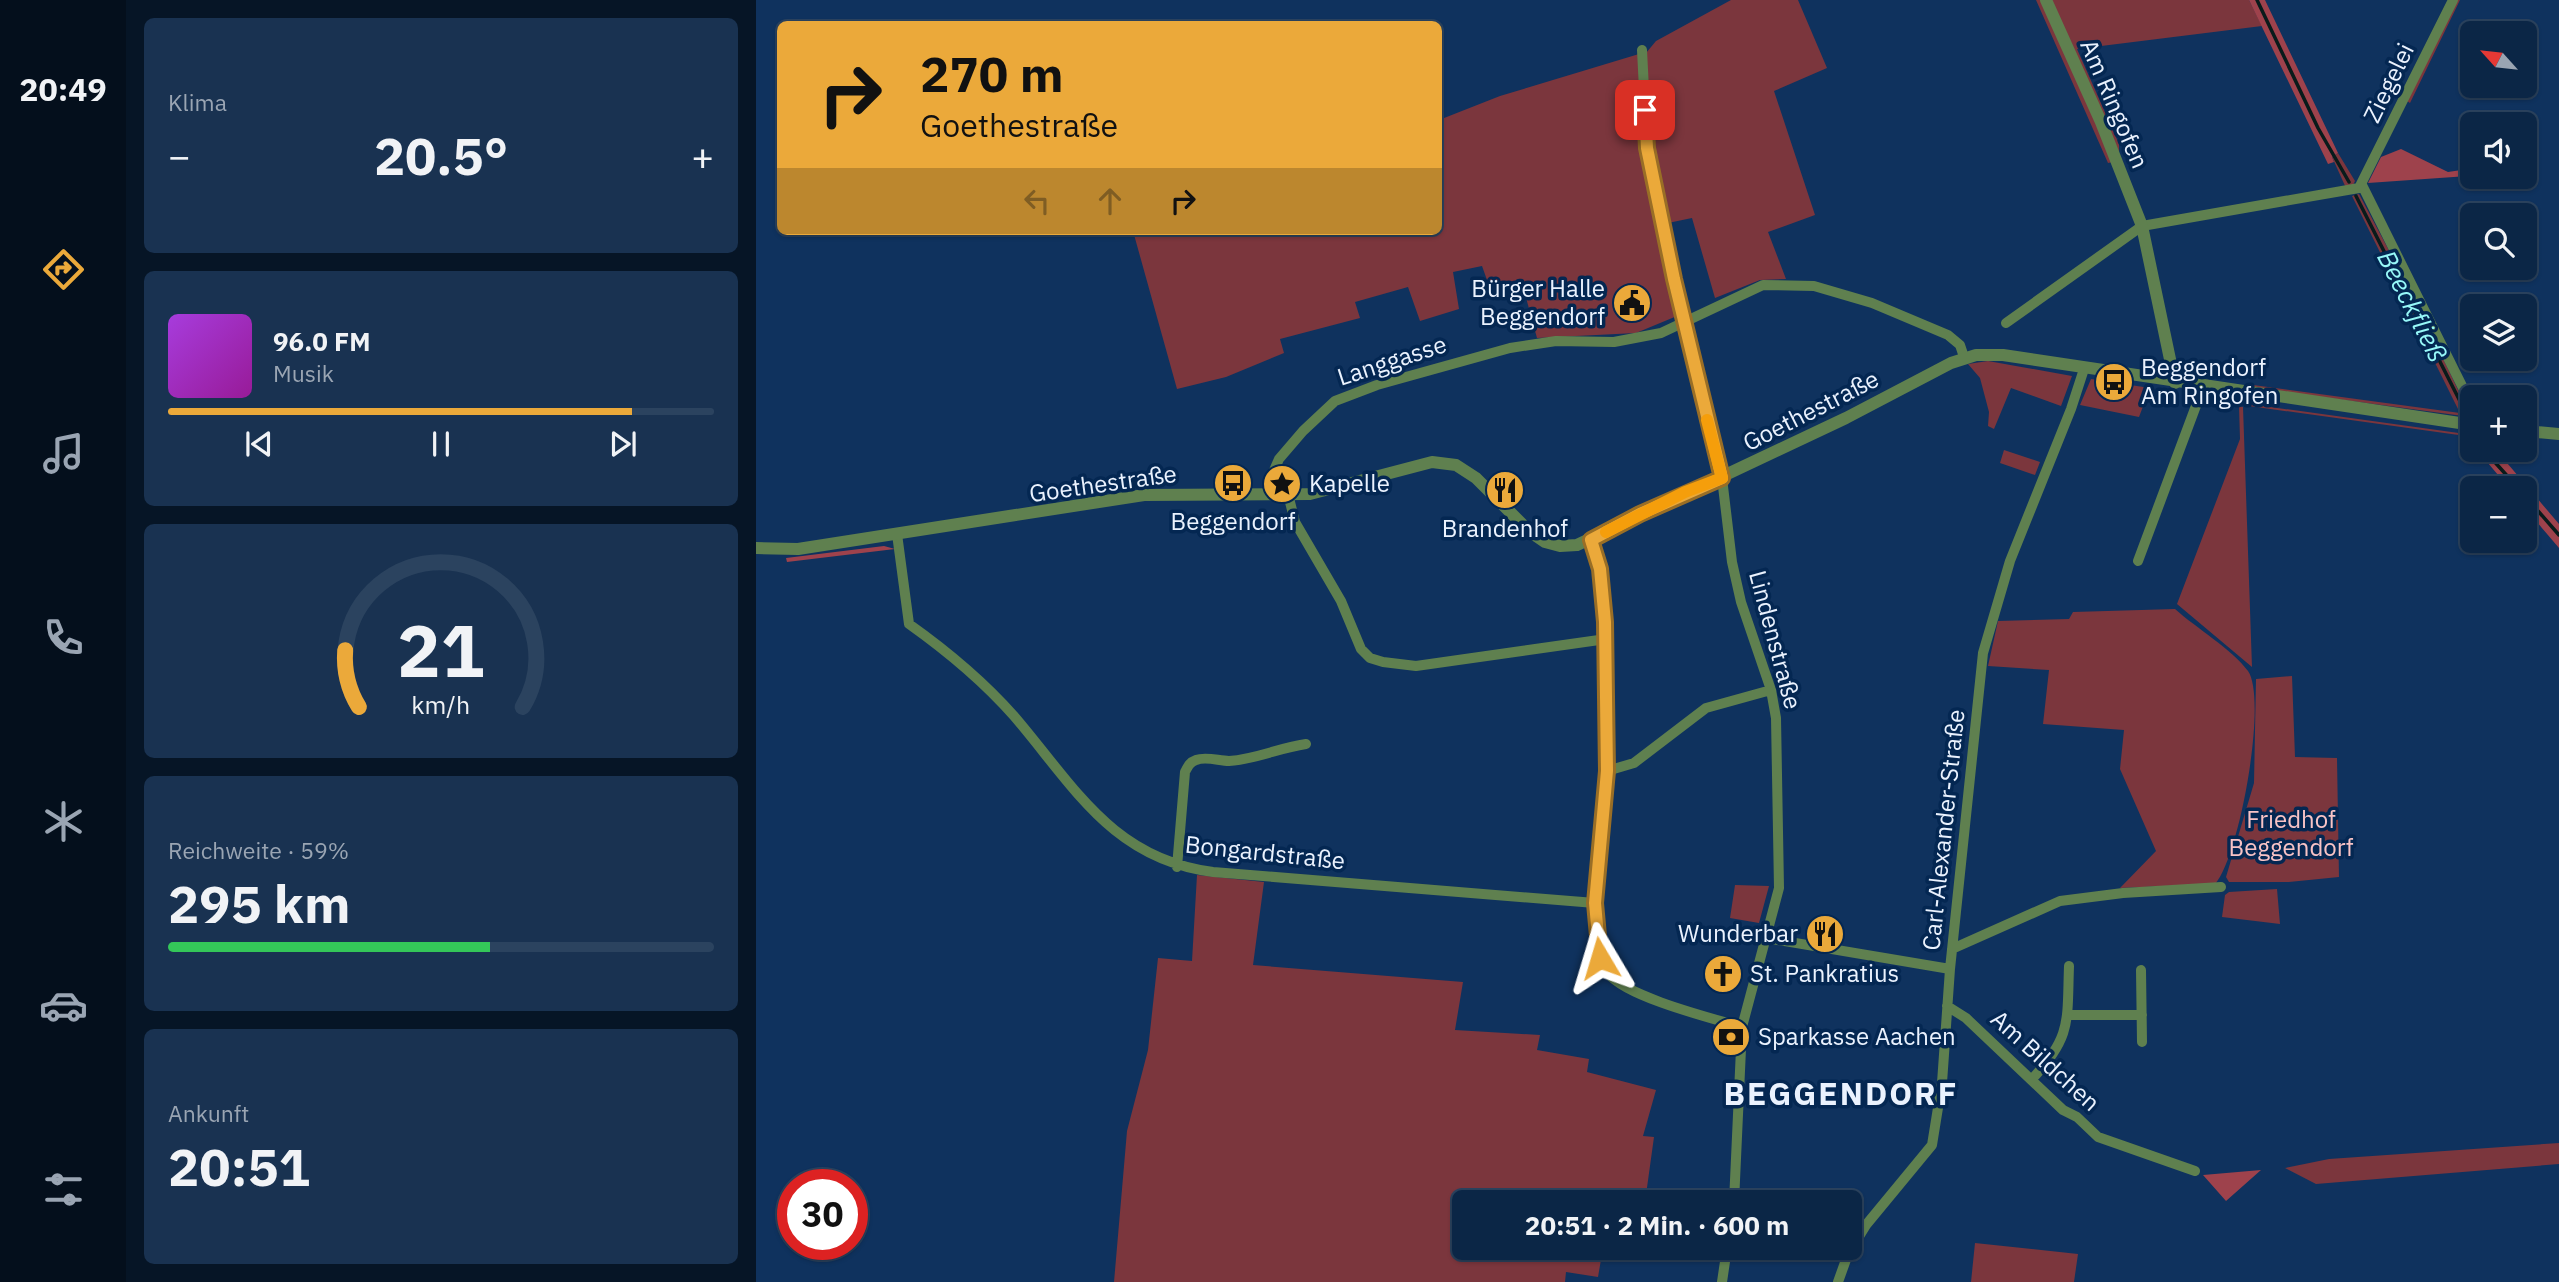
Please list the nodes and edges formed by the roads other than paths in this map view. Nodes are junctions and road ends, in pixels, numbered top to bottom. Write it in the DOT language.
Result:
graph roads {
  1 [pos="2046,0"];
  2 [pos="2453,0"];
  3 [pos="1642,50"];
  4 [pos="2362,185"];
  5 [pos="2142,226"];
  6 [pos="1685,321"];
  7 [pos="2006,323"];
  8 [pos="1964,357"];
  9 [pos="2084,369"];
  10 [pos="2175,383"];
  11 [pos="2461,385"];
  12 [pos="2203,387"];
  13 [pos="2460,423"];
  14 [pos="2537,431"];
  15 [pos="2559,434"];
  16 [pos="1722,478"];
  17 [pos="1270,493"];
  18 [pos="1288,494"];
  19 [pos="897,534"];
  20 [pos="1591,540"];
  21 [pos="756,548"];
  22 [pos="2138,561"];
  23 [pos="1606,639"];
  24 [pos="1771,690"];
  25 [pos="1306,744"];
  26 [pos="1607,771"];
  27 [pos="1177,867"];
  28 [pos="2221,887"];
  29 [pos="1595,903"];
  30 [pos="1766,938"];
  31 [pos="1952,949"];
  32 [pos="2069,966"];
  33 [pos="1950,970"];
  34 [pos="2141,970"];
  35 [pos="1947,1006"];
  36 [pos="2067,1015"];
  37 [pos="2141,1015"];
  38 [pos="1742,1027"];
  39 [pos="2141,1042"];
  40 [pos="2032,1079"];
  41 [pos="2196,1171"];
  42 [pos="1735,1190"];
  43 [pos="1726,1260"];
  44 [pos="1723,1282"];
  45 [pos="1839,1282"];
  1 -- 5 [label="street, Am Ringofen"];
  2 -- 4 [label="street, Ziegelei"];
  3 -- 6 [label="street, Lindenstraße"];
  4 -- 5 [label="street"];
  4 -- 11 [label="street"];
  5 -- 7 [label="street"];
  5 -- 10 [label="street, Am Ringofen"];
  6 -- 8 [label="street, Langgasse"];
  6 -- 16 [label="street, Lindenstraße"];
  6 -- 17 [label="street, Langgasse"];
  8 -- 9 [label="street, Goethestraße"];
  8 -- 16 [label="street, Goethestraße"];
  9 -- 10 [label="street, Goethestraße"];
  9 -- 31 [label="street, Carl-Alexander-Straße"];
  10 -- 12 [label="street, Goethestraße"];
  12 -- 13 [label="street, Goethestraße"];
  12 -- 22 [label="street"];
  14 -- 15 [label="street"];
  16 -- 20 [label="street, Goethestraße"];
  16 -- 24 [label="street, Lindenstraße"];
  17 -- 18 [label="street, Goethestraße"];
  17 -- 19 [label="street, Goethestraße"];
  18 -- 20 [label="street, Goethestraße"];
  18 -- 23 [label="street"];
  19 -- 21 [label="street, Goethestraße"];
  19 -- 27 [label="street, Bongardstraße"];
  20 -- 23 [label="street"];
  23 -- 26 [label="street"];
  24 -- 26 [label="street"];
  24 -- 30 [label="street, Lindenstraße"];
  25 -- 27 [label="street"];
  26 -- 29 [label="street"];
  27 -- 29 [label="street, Bongardstraße"];
  28 -- 31 [label="street"];
  29 -- 38 [label="street"];
  30 -- 33 [label="street"];
  30 -- 38 [label="street, Lindenstraße"];
  31 -- 33 [label="street, Carl-Alexander-Straße"];
  32 -- 36 [label="street"];
  33 -- 35 [label="street, Carl-Alexander-Straße"];
  34 -- 37 [label="street"];
  35 -- 40 [label="street, Am Bildchen"];
  35 -- 45 [label="street, Carl-Alexander-Straße"];
  36 -- 37 [label="street"];
  36 -- 40 [label="street"];
  37 -- 39 [label="street"];
  38 -- 42 [label="street, Lindenstraße"];
  40 -- 41 [label="street, Am Bildchen"];
  43 -- 44 [label="street"];
}
